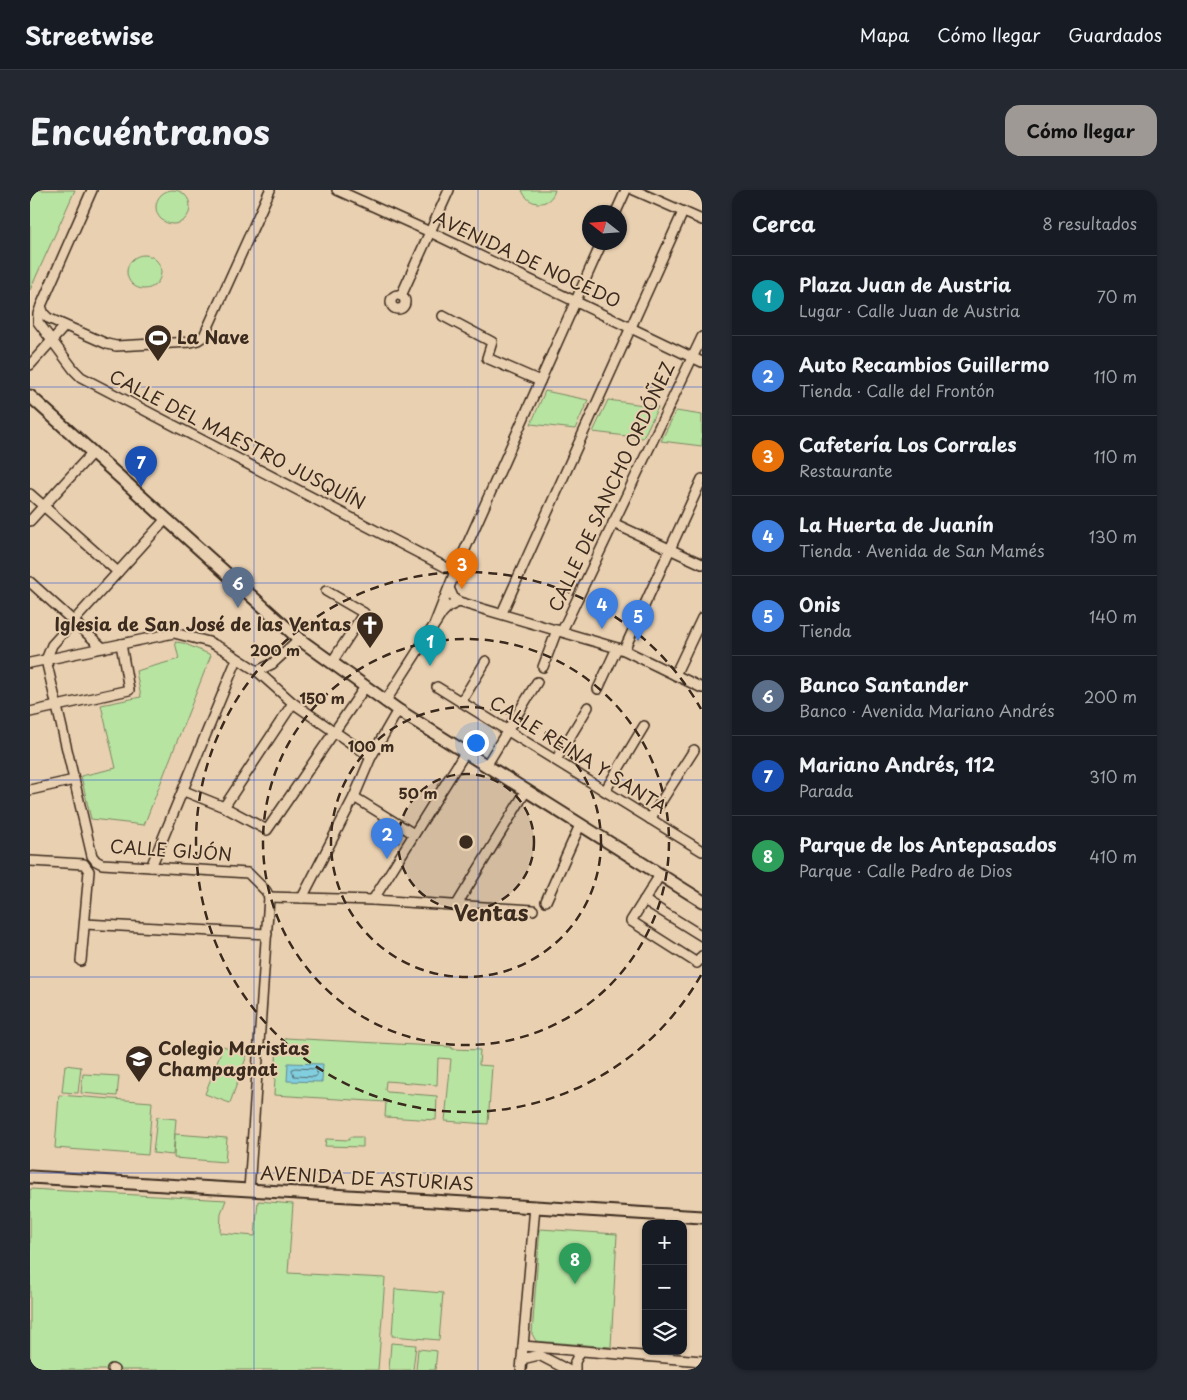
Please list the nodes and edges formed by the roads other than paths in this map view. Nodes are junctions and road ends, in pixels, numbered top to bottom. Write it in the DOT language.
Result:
graph roads {
  1 [pos="92,190"];
  2 [pos="270,190"];
  3 [pos="337,190"];
  4 [pos="449,190"];
  5 [pos="626,190"];
  6 [pos="634,190"];
  7 [pos="619,205"];
  8 [pos="683,212"];
  9 [pos="702,220"];
  10 [pos="430,232"];
  11 [pos="598,250"];
  12 [pos="401,296"];
  13 [pos="576,301"];
  14 [pos="41,306"];
  15 [pos="443,316"];
  16 [pos="65,326"];
  17 [pos="631,328"];
  18 [pos="702,337"];
  19 [pos="52,342"];
  20 [pos="692,358"];
  21 [pos="702,362"];
  22 [pos="30,365"];
  23 [pos="540,381"];
  24 [pos="30,396"];
  25 [pos="92,452"];
  26 [pos="702,479"];
  27 [pos="30,494"];
  28 [pos="43,506"];
  29 [pos="166,519"];
  30 [pos="30,521"];
  31 [pos="613,523"];
  32 [pos="670,549"];
  33 [pos="702,564"];
  34 [pos="118,572"];
  35 [pos="455,572"];
  36 [pos="30,582"];
  37 [pos="448,588"];
  38 [pos="326,592"];
  39 [pos="460,602"];
  40 [pos="502,614"];
  41 [pos="702,618"];
  42 [pos="73,621"];
  43 [pos="435,623"];
  44 [pos="559,630"];
  45 [pos="299,639"];
  46 [pos="122,644"];
  47 [pos="103,648"];
  48 [pos="620,649"];
  49 [pos="237,659"];
  50 [pos="46,660"];
  51 [pos="486,661"];
  52 [pos="332,662"];
  53 [pos="30,663"];
  54 [pos="543,667"];
  55 [pos="257,671"];
  56 [pos="676,675"];
  57 [pos="537,682"];
  58 [pos="365,687"];
  59 [pos="437,687"];
  60 [pos="702,688"];
  61 [pos="598,689"];
  62 [pos="385,702"];
  63 [pos="461,702"];
  64 [pos="293,703"];
  65 [pos="56,706"];
  66 [pos="588,707"];
  67 [pos="398,710"];
  68 [pos="30,712"];
  69 [pos="644,726"];
  70 [pos="508,730"];
  71 [pos="334,733"];
  72 [pos="694,750"];
  73 [pos="465,753"];
  74 [pos="371,756"];
  75 [pos="556,760"];
  76 [pos="486,766"];
  77 [pos="74,780"];
  78 [pos="30,790"];
  79 [pos="184,791"];
  80 [pos="526,791"];
  81 [pos="605,791"];
  82 [pos="354,797"];
  83 [pos="224,806"];
  84 [pos="650,819"];
  85 [pos="580,825"];
  86 [pos="414,834"];
  87 [pos="701,848"];
  88 [pos="30,861"];
  89 [pos="151,867"];
  90 [pos="660,875"];
  91 [pos="269,897"];
  92 [pos="302,898"];
  93 [pos="373,900"];
  94 [pos="644,900"];
  95 [pos="702,900"];
  96 [pos="546,901"];
  97 [pos="456,906"];
  98 [pos="534,910"];
  99 [pos="85,924"];
  100 [pos="267,934"];
  101 [pos="702,936"];
  102 [pos="702,956"];
  103 [pos="81,961"];
  104 [pos="30,1177"];
  105 [pos="249,1190"];
  106 [pos="535,1206"];
  107 [pos="702,1217"];
  108 [pos="523,1346"];
  109 [pos="580,1352"];
  110 [pos="522,1358"];
  111 [pos="702,1361"];
  112 [pos="521,1370"];
  113 [pos="568,1370"];
  114 [pos="575,1370"];
  1 -- 14 [label="street"];
  2 -- 16 [label="street"];
  3 -- 10 [label="street, AVENIDA DE NOCEDO"];
  4 -- 10 [label="street"];
  5 -- 7 [label="street"];
  6 -- 8 [label="street"];
  8 -- 9 [label="street"];
  8 -- 17 [label="street"];
  10 -- 12 [label="street"];
  10 -- 13 [label="street, AVENIDA DE NOCEDO"];
  11 -- 13 [label="street"];
  13 -- 17 [label="street, AVENIDA DE NOCEDO"];
  13 -- 23 [label="street"];
  14 -- 16 [label="street"];
  14 -- 19 [label="street, CALLE DEL MAESTRO JUSQUÍN"];
  15 -- 23 [label="street"];
  16 -- 19 [label="street"];
  17 -- 20 [label="street, AVENIDA DE NOCEDO"];
  17 -- 40 [label="street"];
  18 -- 20 [label="street, CALLE DE SANCHO ORDÓÑEZ"];
  19 -- 22 [label="street"];
  19 -- 35 [label="street, CALLE DEL MAESTRO JUSQUÍN"];
  20 -- 21 [label="street, AVENIDA DE NOCEDO"];
  20 -- 31 [label="street, CALLE DE SANCHO ORDÓÑEZ"];
  23 -- 35 [label="street"];
  24 -- 25 [label="main road"];
  25 -- 28 [label="street"];
  25 -- 29 [label="main road"];
  26 -- 32 [label="street"];
  27 -- 28 [label="street"];
  28 -- 30 [label="street"];
  28 -- 34 [label="street"];
  29 -- 34 [label="street"];
  29 -- 45 [label="main road"];
  31 -- 32 [label="street"];
  31 -- 44 [label="street, CALLE DE SANCHO ORDÓÑEZ"];
  32 -- 33 [label="street"];
  32 -- 48 [label="street"];
  34 -- 42 [label="street"];
  35 -- 37 [label="street"];
  36 -- 42 [label="street"];
  37 -- 39 [label="street"];
  37 -- 43 [label="street"];
  38 -- 52 [label="street"];
  39 -- 40 [label="street"];
  39 -- 43 [label="street"];
  40 -- 44 [label="street"];
  41 -- 56 [label="street"];
  42 -- 47 [label="street"];
  42 -- 50 [label="street"];
  43 -- 62 [label="street"];
  44 -- 48 [label="street"];
  44 -- 54 [label="street, CALLE DE SANCHO ORDÓÑEZ"];
  45 -- 52 [label="main road"];
  45 -- 55 [label="street"];
  46 -- 47 [label="street"];
  46 -- 49 [label="street"];
  46 -- 65 [label="street"];
  47 -- 50 [label="street"];
  48 -- 56 [label="street"];
  48 -- 61 [label="street"];
  49 -- 55 [label="street"];
  49 -- 79 [label="street"];
  50 -- 53 [label="street"];
  50 -- 65 [label="street"];
  51 -- 63 [label="street"];
  52 -- 58 [label="main road"];
  55 -- 64 [label="street"];
  56 -- 60 [label="street"];
  57 -- 70 [label="street"];
  58 -- 62 [label="main road"];
  58 -- 71 [label="street"];
  59 -- 63 [label="street, CALLE REINA Y SANTA"];
  62 -- 67 [label="main road"];
  63 -- 70 [label="street, CALLE REINA Y SANTA"];
  64 -- 71 [label="street"];
  64 -- 83 [label="street"];
  65 -- 68 [label="street"];
  65 -- 77 [label="street"];
  66 -- 75 [label="street"];
  67 -- 73 [label="main road"];
  67 -- 74 [label="street"];
  69 -- 81 [label="street"];
  70 -- 75 [label="street, CALLE REINA Y SANTA"];
  70 -- 76 [label="street"];
  71 -- 74 [label="street"];
  71 -- 83 [label="street"];
  72 -- 84 [label="street"];
  73 -- 76 [label="main road"];
  73 -- 86 [label="street"];
  74 -- 82 [label="street"];
  75 -- 81 [label="street, CALLE REINA Y SANTA"];
  76 -- 80 [label="main road"];
  77 -- 78 [label="street"];
  77 -- 89 [label="street, CALLE GIJÓN"];
  79 -- 83 [label="street"];
  79 -- 89 [label="street"];
  80 -- 85 [label="main road"];
  80 -- 97 [label="street"];
  81 -- 84 [label="street, CALLE REINA Y SANTA"];
  82 -- 86 [label="street"];
  82 -- 92 [label="street"];
  84 -- 87 [label="street, CALLE REINA Y SANTA"];
  85 -- 90 [label="main road"];
  85 -- 96 [label="street"];
  86 -- 93 [label="street"];
  88 -- 99 [label="street, CALLE GIJÓN"];
  89 -- 91 [label="street, CALLE GIJÓN"];
  90 -- 94 [label="street"];
  90 -- 95 [label="main road"];
  91 -- 92 [label="street"];
  91 -- 100 [label="street"];
  92 -- 93 [label="street"];
  93 -- 97 [label="street"];
  94 -- 101 [label="street"];
  94 -- 102 [label="street"];
  97 -- 98 [label="street"];
  99 -- 100 [label="street"];
  99 -- 103 [label="street"];
  100 -- 105 [label="street"];
  104 -- 105 [label="main road, AVENIDA DE ASTURIAS"];
  105 -- 106 [label="main road, AVENIDA DE ASTURIAS"];
  106 -- 107 [label="main road, AVENIDA DE ASTURIAS"];
  106 -- 108 [label="street"];
  108 -- 109 [label="street"];
  108 -- 110 [label="street"];
  109 -- 111 [label="street"];
  109 -- 114 [label="street"];
  110 -- 112 [label="street"];
  110 -- 113 [label="street"];
}
